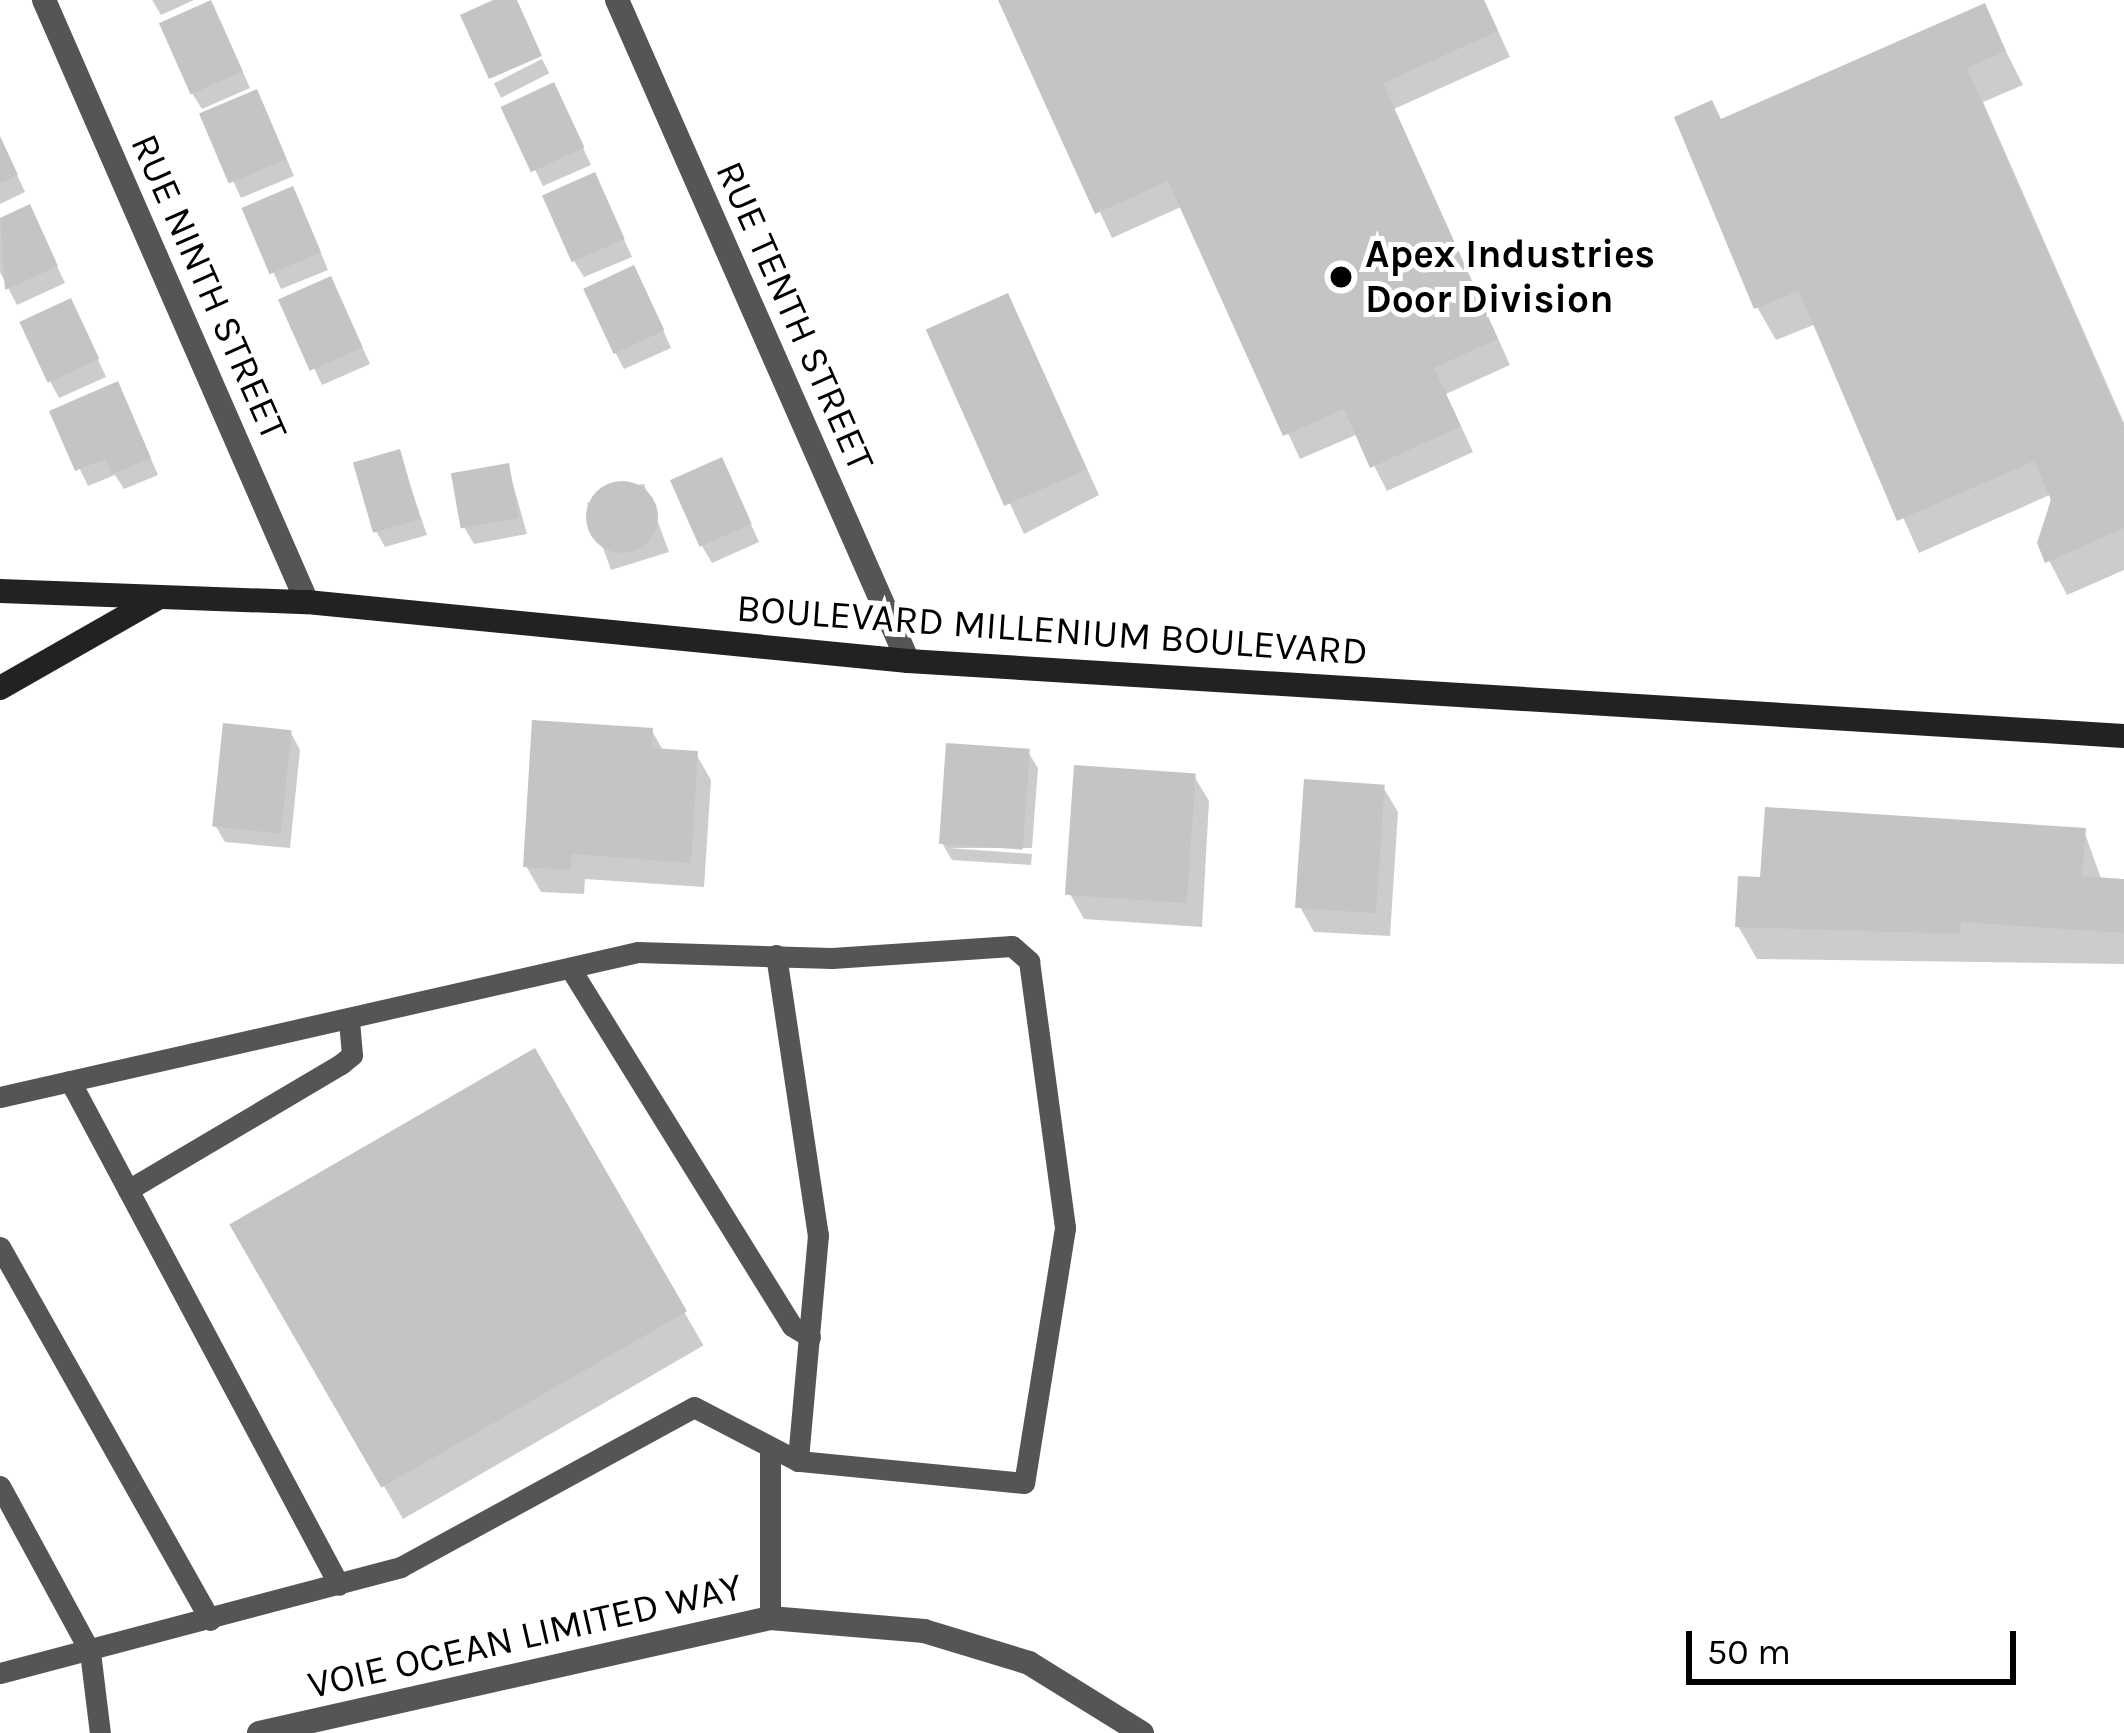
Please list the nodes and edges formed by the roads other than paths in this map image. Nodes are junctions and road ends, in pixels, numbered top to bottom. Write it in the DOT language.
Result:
graph roads {
  1 [pos="44,0"];
  2 [pos="617,0"];
  3 [pos="0,591"];
  4 [pos="160,597"];
  5 [pos="307,602"];
  6 [pos="908,661"];
  7 [pos="0,688"];
  8 [pos="2124,736"];
  9 [pos="776,956"];
  10 [pos="570,968"];
  11 [pos="349,1023"];
  12 [pos="70,1081"];
  13 [pos="0,1096"];
  14 [pos="128,1190"];
  15 [pos="0,1247"];
  16 [pos="810,1337"];
  17 [pos="770,1454"];
  18 [pos="798,1461"];
  19 [pos="0,1486"];
  20 [pos="339,1585"];
  21 [pos="770,1618"];
  22 [pos="210,1620"];
  23 [pos="90,1652"];
  24 [pos="0,1673"];
  25 [pos="100,1733"];
  26 [pos="260,1733"];
  27 [pos="1142,1733"];
  1 -- 5 [label="street, RUE NINTH STREET"];
  2 -- 6 [label="street, RUE TENTH STREET"];
  3 -- 4 [label="main road, BOULEVARD MILLENIUM BOULEVARD"];
  4 -- 5 [label="main road, BOULEVARD MILLENIUM BOULEVARD"];
  4 -- 7 [label="main road"];
  5 -- 6 [label="main road, BOULEVARD MILLENIUM BOULEVARD"];
  6 -- 8 [label="main road, BOULEVARD MILLENIUM BOULEVARD"];
  9 -- 10 [label="lane"];
  9 -- 16 [label="lane"];
  9 -- 18 [label="lane"];
  10 -- 11 [label="lane"];
  10 -- 16 [label="lane"];
  11 -- 12 [label="lane"];
  11 -- 14 [label="lane"];
  12 -- 13 [label="lane"];
  12 -- 14 [label="lane"];
  14 -- 20 [label="lane"];
  15 -- 22 [label="lane"];
  16 -- 18 [label="lane"];
  17 -- 18 [label="lane"];
  17 -- 20 [label="lane"];
  17 -- 21 [label="lane"];
  19 -- 23 [label="lane"];
  20 -- 22 [label="lane"];
  21 -- 26 [label="street, VOIE OCEAN LIMITED WAY"];
  21 -- 27 [label="street, VOIE OCEAN LIMITED WAY"];
  22 -- 23 [label="lane"];
  23 -- 24 [label="lane"];
  23 -- 25 [label="lane"];
}
